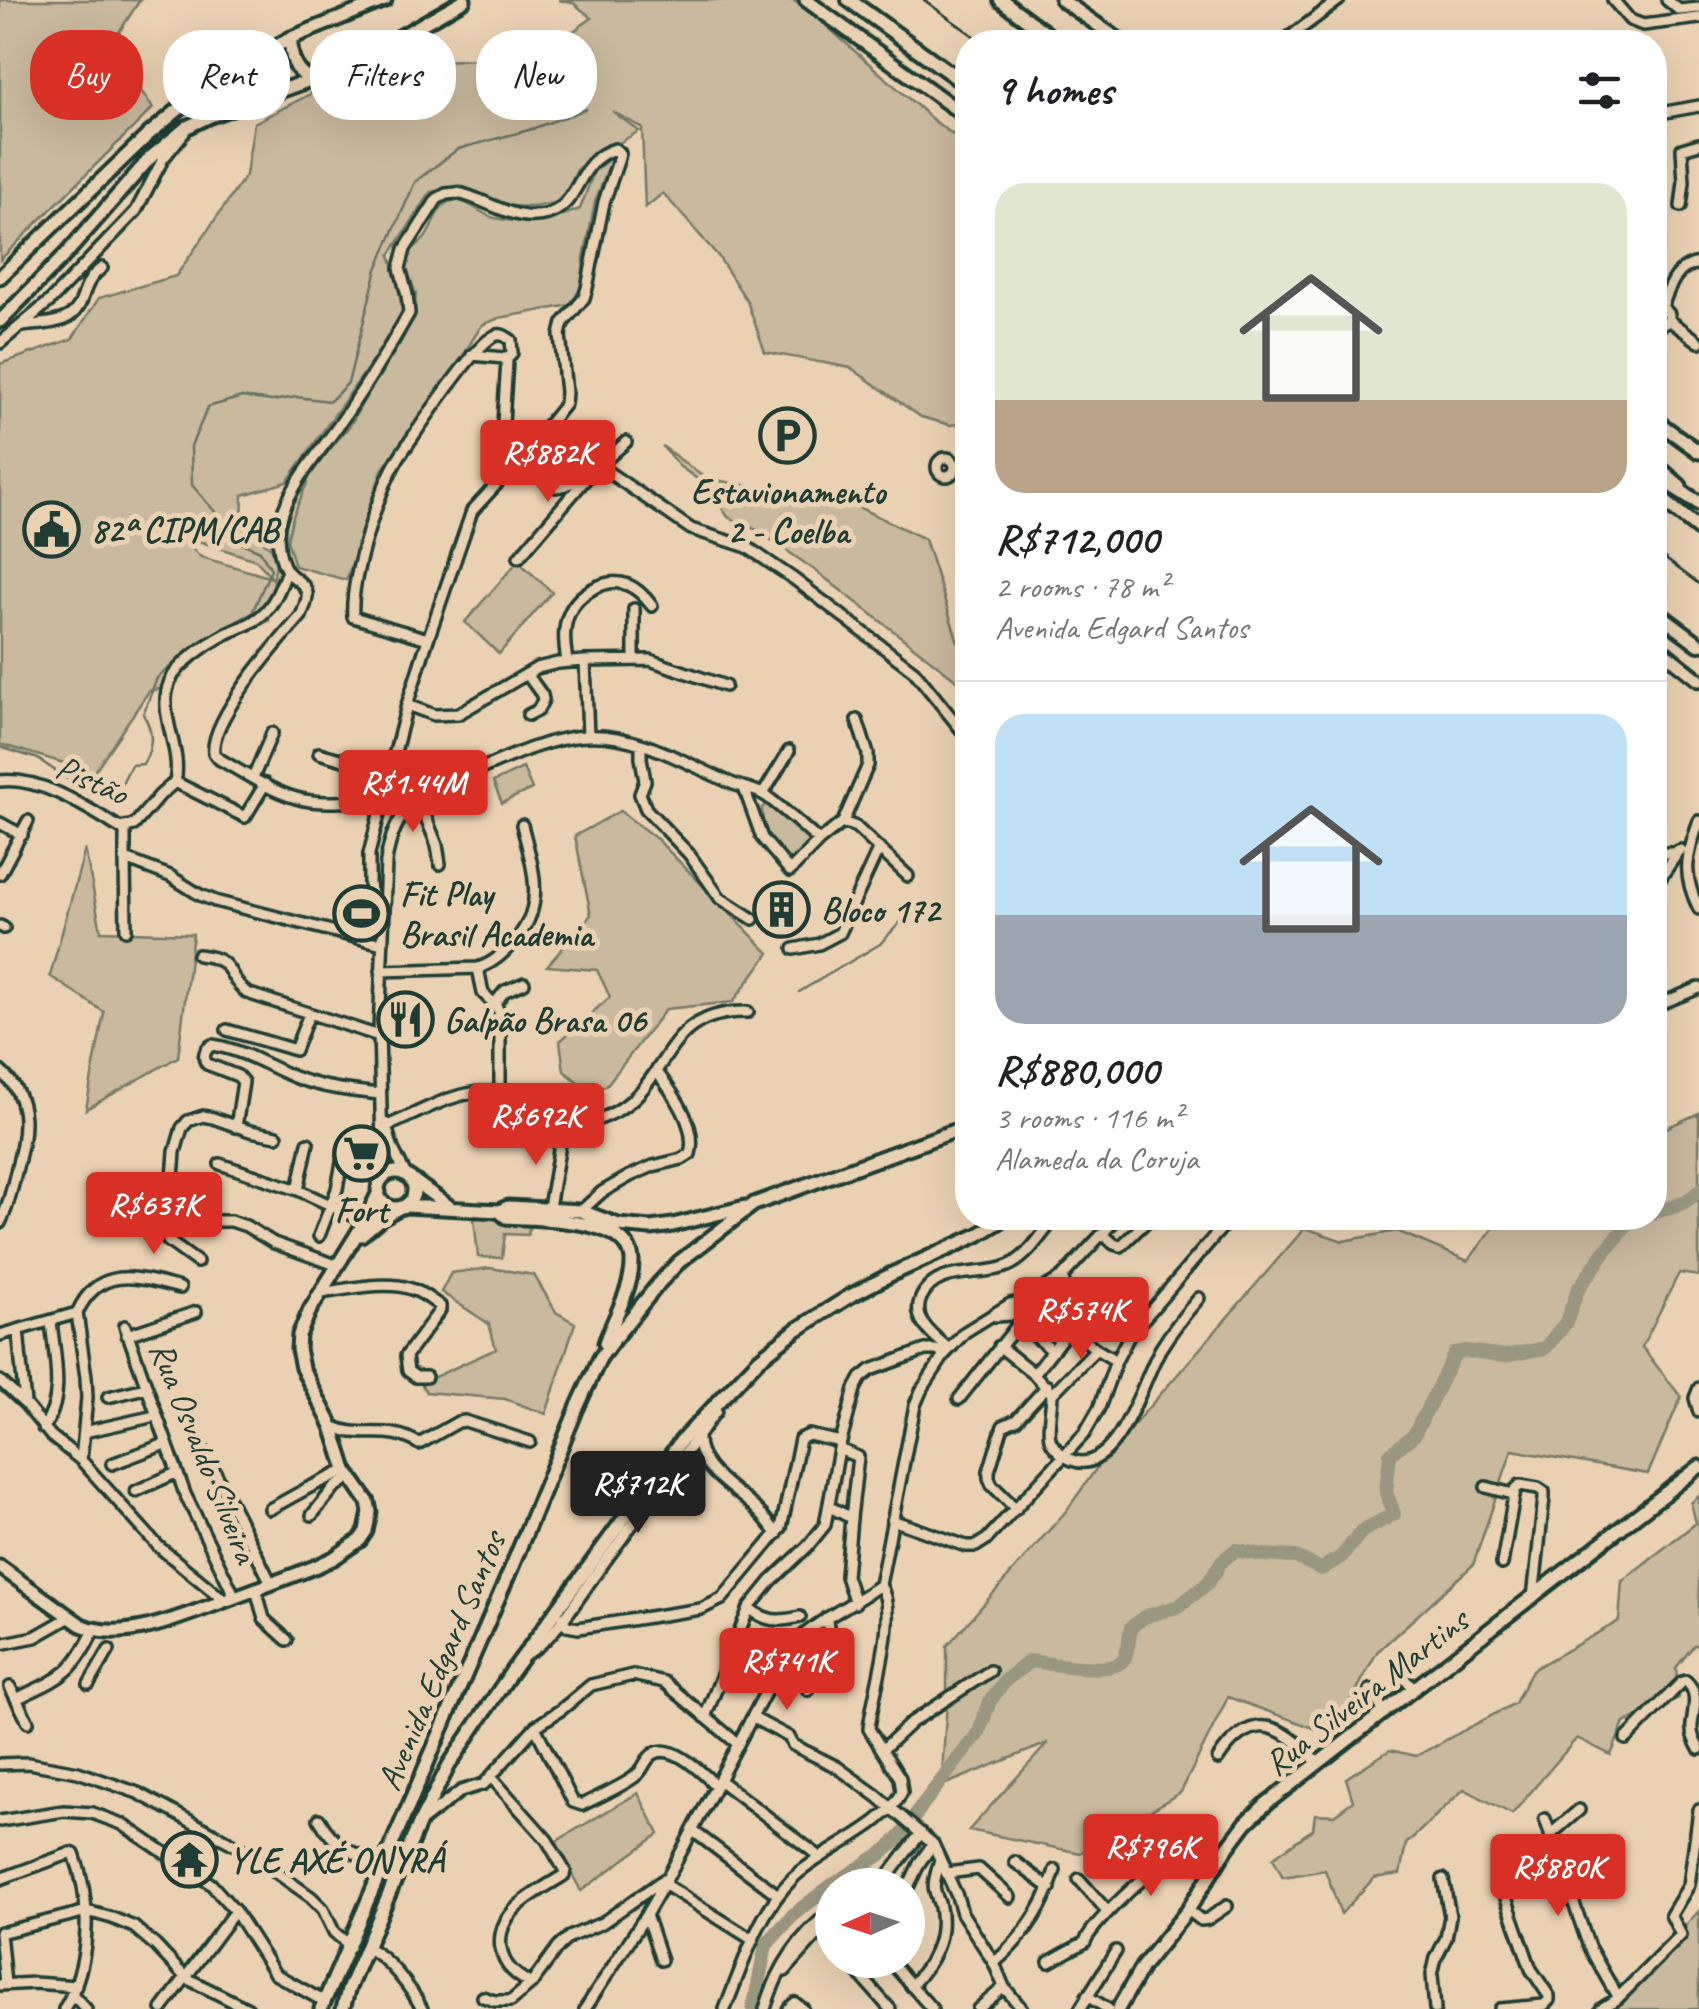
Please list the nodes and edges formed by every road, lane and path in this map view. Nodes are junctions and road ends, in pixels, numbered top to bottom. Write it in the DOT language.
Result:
graph roads {
  1 [pos="386,0"];
  2 [pos="464,0"];
  3 [pos="806,0"];
  4 [pos="849,0"];
  5 [pos="1001,0"];
  6 [pos="1062,0"];
  7 [pos="1340,0"];
  8 [pos="1613,0"];
  9 [pos="1667,0"];
  10 [pos="1699,8"];
  11 [pos="1699,18"];
  12 [pos="413,30"];
  13 [pos="1041,30"];
  14 [pos="1105,30"];
  15 [pos="1300,30"];
  16 [pos="291,38"];
  17 [pos="955,77"];
  18 [pos="310,78"];
  19 [pos="310,80"];
  20 [pos="1699,106"];
  21 [pos="955,109"];
  22 [pos="1667,112"];
  23 [pos="187,127"];
  24 [pos="1699,144"];
  25 [pos="1681,206"];
  26 [pos="1699,263"];
  27 [pos="102,268"];
  28 [pos="0,277"];
  29 [pos="1667,298"];
  30 [pos="50,301"];
  31 [pos="1667,311"];
  32 [pos="58,320"];
  33 [pos="0,321"];
  34 [pos="20,327"];
  35 [pos="1699,342"];
  36 [pos="0,343"];
  37 [pos="472,355"];
  38 [pos="507,360"];
  39 [pos="1667,428"];
  40 [pos="626,442"];
  41 [pos="516,444"];
  42 [pos="1699,452"];
  43 [pos="522,456"];
  44 [pos="598,465"];
  45 [pos="590,474"];
  46 [pos="1667,474"];
  47 [pos="1667,482"];
  48 [pos="1699,502"];
  49 [pos="1667,504"];
  50 [pos="1699,529"];
  51 [pos="519,557"];
  52 [pos="288,570"];
  53 [pos="652,606"];
  54 [pos="634,609"];
  55 [pos="1667,620"];
  56 [pos="428,640"];
  57 [pos="1699,644"];
  58 [pos="1667,655"];
  59 [pos="634,659"];
  60 [pos="584,661"];
  61 [pos="567,662"];
  62 [pos="528,674"];
  63 [pos="1699,680"];
  64 [pos="724,686"];
  65 [pos="407,705"];
  66 [pos="528,714"];
  67 [pos="857,720"];
  68 [pos="955,722"];
  69 [pos="272,733"];
  70 [pos="588,736"];
  71 [pos="641,744"];
  72 [pos="789,751"];
  73 [pos="319,753"];
  74 [pos="389,773"];
  75 [pos="253,778"];
  76 [pos="0,781"];
  77 [pos="175,782"];
  78 [pos="265,784"];
  79 [pos="744,788"];
  80 [pos="763,794"];
  81 [pos="418,798"];
  82 [pos="382,799"];
  83 [pos="28,821"];
  84 [pos="1699,821"];
  85 [pos="843,822"];
  86 [pos="0,823"];
  87 [pos="522,825"];
  88 [pos="125,828"];
  89 [pos="22,835"];
  90 [pos="819,841"];
  91 [pos="1692,842"];
  92 [pos="880,848"];
  93 [pos="1680,851"];
  94 [pos="1667,852"];
  95 [pos="125,860"];
  96 [pos="440,864"];
  97 [pos="1667,869"];
  98 [pos="0,874"];
  99 [pos="908,876"];
  100 [pos="1699,908"];
  101 [pos="851,911"];
  102 [pos="383,919"];
  103 [pos="752,919"];
  104 [pos="835,922"];
  105 [pos="126,930"];
  106 [pos="382,944"];
  107 [pos="794,949"];
  108 [pos="198,955"];
  109 [pos="478,968"];
  110 [pos="381,971"];
  111 [pos="524,983"];
  112 [pos="1699,988"];
  113 [pos="1667,1001"];
  114 [pos="494,1004"];
  115 [pos="748,1012"];
  116 [pos="309,1014"];
  117 [pos="227,1030"];
  118 [pos="378,1036"];
  119 [pos="0,1071"];
  120 [pos="657,1072"];
  121 [pos="500,1095"];
  122 [pos="380,1100"];
  123 [pos="564,1122"];
  124 [pos="236,1127"];
  125 [pos="384,1128"];
  126 [pos="955,1131"];
  127 [pos="277,1136"];
  128 [pos="308,1143"];
  129 [pos="344,1152"];
  130 [pos="220,1164"];
  131 [pos="408,1176"];
  132 [pos="379,1188"];
  133 [pos="298,1190"];
  134 [pos="754,1204"];
  135 [pos="331,1206"];
  136 [pos="403,1207"];
  137 [pos="451,1208"];
  138 [pos="548,1215"];
  139 [pos="580,1217"];
  140 [pos="169,1221"];
  141 [pos="365,1221"];
  142 [pos="0,1222"];
  143 [pos="986,1230"];
  144 [pos="1044,1230"];
  145 [pos="1106,1230"];
  146 [pos="1138,1230"];
  147 [pos="1220,1230"];
  148 [pos="1103,1234"];
  149 [pos="319,1236"];
  150 [pos="351,1244"];
  151 [pos="197,1262"];
  152 [pos="336,1265"];
  153 [pos="1062,1277"];
  154 [pos="180,1288"];
  155 [pos="320,1294"];
  156 [pos="1199,1298"];
  157 [pos="1022,1302"];
  158 [pos="196,1312"];
  159 [pos="78,1313"];
  160 [pos="1010,1315"];
  161 [pos="992,1316"];
  162 [pos="1076,1318"];
  163 [pos="1142,1320"];
  164 [pos="50,1321"];
  165 [pos="1018,1323"];
  166 [pos="1069,1328"];
  167 [pos="18,1330"];
  168 [pos="0,1335"];
  169 [pos="936,1338"];
  170 [pos="999,1346"];
  171 [pos="1096,1349"];
  172 [pos="925,1350"];
  173 [pos="1052,1350"];
  174 [pos="947,1351"];
  175 [pos="600,1358"];
  176 [pos="1116,1361"];
  177 [pos="1034,1374"];
  178 [pos="426,1377"];
  179 [pos="0,1381"];
  180 [pos="145,1388"];
  181 [pos="1699,1388"];
  182 [pos="1050,1390"];
  183 [pos="727,1394"];
  184 [pos="108,1397"];
  185 [pos="959,1399"];
  186 [pos="25,1404"];
  187 [pos="1699,1412"];
  188 [pos="155,1416"];
  189 [pos="332,1426"];
  190 [pos="44,1428"];
  191 [pos="84,1432"];
  192 [pos="698,1434"];
  193 [pos="530,1442"];
  194 [pos="165,1444"];
  195 [pos="840,1445"];
  196 [pos="204,1452"];
  197 [pos="1064,1456"];
  198 [pos="81,1460"];
  199 [pos="112,1464"];
  200 [pos="1699,1467"];
  201 [pos="176,1473"];
  202 [pos="348,1474"];
  203 [pos="1486,1487"];
  204 [pos="136,1490"];
  205 [pos="1513,1494"];
  206 [pos="830,1507"];
  207 [pos="270,1510"];
  208 [pos="1016,1510"];
  209 [pos="312,1516"];
  210 [pos="851,1518"];
  211 [pos="892,1522"];
  212 [pos="777,1534"];
  213 [pos="1502,1564"];
  214 [pos="0,1567"];
  215 [pos="271,1583"];
  216 [pos="880,1584"];
  217 [pos="256,1589"];
  218 [pos="1532,1598"];
  219 [pos="230,1599"];
  220 [pos="855,1603"];
  221 [pos="749,1608"];
  222 [pos="800,1616"];
  223 [pos="70,1617"];
  224 [pos="562,1618"];
  225 [pos="826,1618"];
  226 [pos="94,1630"];
  227 [pos="287,1640"];
  228 [pos="0,1644"];
  229 [pos="109,1650"];
  230 [pos="523,1655"];
  231 [pos="990,1671"];
  232 [pos="1400,1673"];
  233 [pos="89,1684"];
  234 [pos="10,1687"];
  235 [pos="808,1690"];
  236 [pos="1370,1690"];
  237 [pos="1414,1690"];
  238 [pos="16,1699"];
  239 [pos="1385,1713"];
  240 [pos="705,1717"];
  241 [pos="753,1718"];
  242 [pos="28,1722"];
  243 [pos="535,1727"];
  244 [pos="1626,1739"];
  245 [pos="738,1744"];
  246 [pos="1699,1749"];
  247 [pos="882,1750"];
  248 [pos="1218,1759"];
  249 [pos="1318,1763"];
  250 [pos="0,1764"];
  251 [pos="442,1777"];
  252 [pos="492,1778"];
  253 [pos="717,1783"];
  254 [pos="461,1791"];
  255 [pos="892,1808"];
  256 [pos="1579,1810"];
  257 [pos="1699,1810"];
  258 [pos="319,1819"];
  259 [pos="1545,1820"];
  260 [pos="0,1821"];
  261 [pos="419,1824"];
  262 [pos="693,1831"];
  263 [pos="921,1833"];
  264 [pos="1550,1834"];
  265 [pos="933,1844"];
  266 [pos="820,1856"];
  267 [pos="941,1858"];
  268 [pos="1015,1862"];
  269 [pos="384,1864"];
  270 [pos="1217,1865"];
  271 [pos="1192,1866"];
  272 [pos="894,1868"];
  273 [pos="917,1868"];
  274 [pos="1055,1870"];
  275 [pos="947,1873"];
  276 [pos="1498,1875"];
  277 [pos="1079,1878"];
  278 [pos="1443,1878"];
  279 [pos="0,1879"];
  280 [pos="666,1880"];
  281 [pos="1050,1888"];
  282 [pos="1200,1892"];
  283 [pos="778,1894"];
  284 [pos="1010,1897"];
  285 [pos="1227,1906"];
  286 [pos="1188,1910"];
  287 [pos="87,1911"];
  288 [pos="236,1911"];
  289 [pos="1108,1912"];
  290 [pos="646,1916"];
  291 [pos="0,1933"];
  292 [pos="815,1937"];
  293 [pos="753,1940"];
  294 [pos="350,1946"];
  295 [pos="367,1948"];
  296 [pos="1116,1951"];
  297 [pos="662,1960"];
  298 [pos="1049,1962"];
  299 [pos="994,1963"];
  300 [pos="186,1978"];
  301 [pos="863,1978"];
  302 [pos="904,1978"];
  303 [pos="531,1984"];
  304 [pos="2,1985"];
  305 [pos="911,1986"];
  306 [pos="1004,1987"];
  307 [pos="74,1990"];
  308 [pos="1087,1996"];
  309 [pos="483,1997"];
  310 [pos="1618,1998"];
  311 [pos="323,2006"];
  312 [pos="64,2009"];
  313 [pos="86,2009"];
  314 [pos="162,2009"];
  315 [pos="248,2009"];
  316 [pos="343,2009"];
  317 [pos="422,2009"];
  318 [pos="585,2009"];
  319 [pos="725,2009"];
  320 [pos="766,2009"];
  321 [pos="788,2009"];
  322 [pos="802,2009"];
  323 [pos="890,2009"];
  324 [pos="932,2009"];
  325 [pos="978,2009"];
  326 [pos="1022,2009"];
  327 [pos="1080,2009"];
  328 [pos="1108,2009"];
  329 [pos="1118,2009"];
  330 [pos="1435,2009"];
  331 [pos="1500,2009"];
  332 [pos="1601,2009"];
  1 -- 16 [label="main road"];
  2 -- 12 [label="main road"];
  3 -- 21 [label="main road"];
  4 -- 17 [label="highway"];
  5 -- 13 [label="highway"];
  6 -- 14 [label="main road"];
  7 -- 15 [label="street"];
  8 -- 11 [label="street"];
  9 -- 10 [label="street"];
  16 -- 18 [label="main road"];
  16 -- 28 [label="main road"];
  19 -- 23 [label="main road"];
  20 -- 22 [label="street"];
  23 -- 30 [label="street"];
  23 -- 33 [label="main road"];
  24 -- 25 [label="street"];
  26 -- 29 [label="street"];
  27 -- 32 [label="street"];
  30 -- 32 [label="street"];
  30 -- 34 [label="street"];
  31 -- 35 [label="street"];
  32 -- 34 [label="street"];
  34 -- 36 [label="street"];
  37 -- 38 [label="street"];
  37 -- 38 [label="street"];
  37 -- 56 [label="street"];
  38 -- 41 [label="street"];
  39 -- 42 [label="main road"];
  40 -- 44 [label="street"];
  43 -- 45 [label="street"];
  43 -- 52 [label="street"];
  43 -- 56 [label="street"];
  44 -- 45 [label="street"];
  44 -- 68 [label="street"];
  45 -- 51 [label="street"];
  46 -- 48 [label="main road"];
  47 -- 48 [label="highway"];
  49 -- 50 [label="highway"];
  52 -- 75 [label="street"];
  52 -- 77 [label="street, Pistão"];
  53 -- 61 [label="street"];
  54 -- 59 [label="street"];
  55 -- 57 [label="highway"];
  56 -- 65 [label="street"];
  58 -- 63 [label="main road"];
  59 -- 60 [label="street"];
  59 -- 64 [label="street"];
  60 -- 61 [label="street"];
  60 -- 70 [label="street"];
  61 -- 62 [label="street"];
  62 -- 65 [label="street"];
  62 -- 66 [label="street"];
  65 -- 74 [label="street"];
  67 -- 85 [label="street"];
  69 -- 75 [label="street"];
  70 -- 71 [label="street"];
  70 -- 81 [label="street"];
  71 -- 79 [label="street"];
  71 -- 103 [label="street"];
  72 -- 80 [label="street"];
  73 -- 74 [label="street"];
  74 -- 82 [label="street"];
  75 -- 78 [label="street"];
  76 -- 88 [label="street, Pistão"];
  77 -- 78 [label="street"];
  77 -- 88 [label="street, Pistão"];
  78 -- 82 [label="street"];
  79 -- 80 [label="street"];
  79 -- 90 [label="street"];
  80 -- 90 [label="street"];
  81 -- 96 [label="street"];
  81 -- 102 [label="street"];
  82 -- 102 [label="street"];
  83 -- 89 [label="street"];
  84 -- 91 [label="street"];
  85 -- 90 [label="street"];
  85 -- 92 [label="street"];
  86 -- 89 [label="street"];
  87 -- 109 [label="street"];
  88 -- 95 [label="street"];
  89 -- 98 [label="street"];
  91 -- 93 [label="street"];
  91 -- 100 [label="street"];
  92 -- 99 [label="street"];
  92 -- 101 [label="street"];
  93 -- 94 [label="street"];
  93 -- 97 [label="street"];
  95 -- 105 [label="street"];
  95 -- 106 [label="street"];
  101 -- 104 [label="street"];
  101 -- 107 [label="street"];
  102 -- 106 [label="street"];
  106 -- 110 [label="street"];
  108 -- 116 [label="street"];
  109 -- 110 [label="street"];
  109 -- 114 [label="street"];
  110 -- 118 [label="street"];
  111 -- 114 [label="street"];
  112 -- 113 [label="street"];
  114 -- 121 [label="street"];
  115 -- 120 [label="street"];
  116 -- 117 [label="street"];
  116 -- 118 [label="street"];
  118 -- 122 [label="street"];
  119 -- 142 [label="street"];
  120 -- 123 [label="street"];
  120 -- 139 [label="street"];
  121 -- 123 [label="street"];
  121 -- 125 [label="street"];
  122 -- 124 [label="street"];
  122 -- 125 [label="street"];
  123 -- 138 [label="street"];
  124 -- 127 [label="street"];
  124 -- 140 [label="street"];
  125 -- 131 [label="street"];
  125 -- 132 [label="street"];
  126 -- 134 [label="main road, Avenida Edgard Santos"];
  128 -- 133 [label="street"];
  129 -- 135 [label="street"];
  130 -- 133 [label="street"];
  131 -- 132 [label="main road"];
  131 -- 136 [label="main road"];
  131 -- 137 [label="main road"];
  132 -- 136 [label="main road"];
  132 -- 141 [label="main road"];
  133 -- 135 [label="street"];
  134 -- 139 [label="main road"];
  134 -- 175 [label="main road, Avenida Edgard Santos"];
  135 -- 141 [label="street"];
  135 -- 149 [label="street"];
  136 -- 137 [label="main road"];
  136 -- 150 [label="main road"];
  137 -- 138 [label="main road"];
  138 -- 139 [label="main road"];
  139 -- 175 [label="main road"];
  140 -- 151 [label="street"];
  140 -- 152 [label="street"];
  141 -- 150 [label="main road"];
  143 -- 183 [label="main road, Avenida Edgard Santos"];
  144 -- 169 [label="street"];
  145 -- 148 [label="street"];
  146 -- 148 [label="street"];
  147 -- 163 [label="street"];
  148 -- 153 [label="street"];
  150 -- 152 [label="main road"];
  152 -- 155 [label="main road"];
  153 -- 157 [label="street"];
  153 -- 162 [label="street"];
  154 -- 159 [label="street"];
  155 -- 178 [label="street"];
  155 -- 189 [label="main road"];
  156 -- 197 [label="street"];
  157 -- 160 [label="street"];
  157 -- 161 [label="street"];
  158 -- 180 [label="street, Rua Osvaldo Silveira"];
  159 -- 164 [label="street"];
  159 -- 191 [label="street"];
  160 -- 161 [label="street"];
  160 -- 165 [label="street"];
  161 -- 174 [label="street"];
  162 -- 163 [label="street"];
  162 -- 166 [label="street"];
  163 -- 176 [label="street"];
  164 -- 167 [label="street"];
  164 -- 190 [label="street"];
  165 -- 170 [label="street"];
  165 -- 173 [label="street"];
  166 -- 171 [label="street"];
  166 -- 173 [label="street"];
  167 -- 168 [label="street"];
  167 -- 186 [label="street"];
  169 -- 172 [label="street"];
  169 -- 174 [label="street"];
  170 -- 177 [label="street"];
  170 -- 185 [label="street"];
  171 -- 176 [label="street"];
  171 -- 182 [label="street"];
  172 -- 174 [label="street"];
  172 -- 195 [label="street"];
  173 -- 177 [label="street"];
  174 -- 211 [label="street"];
  175 -- 269 [label="main road, Avenida Edgard Santos"];
  176 -- 197 [label="street"];
  177 -- 182 [label="street"];
  179 -- 186 [label="street"];
  180 -- 184 [label="street"];
  180 -- 188 [label="street, Rua Osvaldo Silveira"];
  181 -- 187 [label="street"];
  182 -- 197 [label="street"];
  182 -- 208 [label="street"];
  183 -- 192 [label="street, Avenida Edgard Santos"];
  183 -- 230 [label="main road, Avenida Edgard Santos"];
  186 -- 190 [label="street"];
  188 -- 191 [label="street"];
  188 -- 194 [label="street, Rua Osvaldo Silveira"];
  189 -- 193 [label="street"];
  189 -- 202 [label="main road"];
  190 -- 198 [label="street"];
  191 -- 198 [label="street"];
  192 -- 212 [label="street"];
  192 -- 224 [label="street, Avenida Edgard Santos"];
  194 -- 199 [label="street"];
  194 -- 201 [label="street, Rua Osvaldo Silveira"];
  195 -- 206 [label="street"];
  195 -- 210 [label="street"];
  195 -- 212 [label="street"];
  196 -- 215 [label="street"];
  197 -- 208 [label="street"];
  198 -- 219 [label="street"];
  200 -- 218 [label="main road, Rua Silveira Martins"];
  201 -- 204 [label="street"];
  201 -- 219 [label="street, Rua Osvaldo Silveira"];
  202 -- 207 [label="street"];
  202 -- 209 [label="street"];
  202 -- 215 [label="main road"];
  203 -- 205 [label="street"];
  205 -- 213 [label="street"];
  205 -- 218 [label="street"];
  206 -- 210 [label="street"];
  206 -- 221 [label="street"];
  208 -- 211 [label="street"];
  210 -- 220 [label="street"];
  211 -- 216 [label="street"];
  212 -- 224 [label="street"];
  214 -- 223 [label="main road"];
  215 -- 217 [label="main road"];
  216 -- 220 [label="street"];
  216 -- 247 [label="street"];
  217 -- 219 [label="main road"];
  217 -- 227 [label="street"];
  218 -- 237 [label="main road, Rua Silveira Martins"];
  219 -- 226 [label="main road"];
  220 -- 225 [label="street"];
  221 -- 222 [label="street"];
  221 -- 240 [label="street"];
  223 -- 226 [label="main road"];
  223 -- 228 [label="street"];
  224 -- 230 [label="street, Avenida Edgard Santos"];
  225 -- 235 [label="street"];
  225 -- 241 [label="street"];
  226 -- 238 [label="street"];
  229 -- 233 [label="street"];
  230 -- 251 [label="main road, Avenida Edgard Santos"];
  231 -- 247 [label="street"];
  232 -- 237 [label="street"];
  234 -- 238 [label="street"];
  236 -- 239 [label="street"];
  237 -- 239 [label="main road, Rua Silveira Martins"];
  238 -- 242 [label="street"];
  239 -- 249 [label="main road, Rua Silveira Martins"];
  240 -- 243 [label="street"];
  240 -- 245 [label="street"];
  241 -- 245 [label="street"];
  241 -- 255 [label="street"];
  243 -- 252 [label="street"];
  243 -- 253 [label="street"];
  244 -- 246 [label="street"];
  245 -- 253 [label="street"];
  247 -- 255 [label="street"];
  248 -- 249 [label="street"];
  249 -- 270 [label="main road, Rua Silveira Martins"];
  250 -- 294 [label="street"];
  251 -- 254 [label="street"];
  251 -- 261 [label="main road, Avenida Edgard Santos"];
  252 -- 254 [label="street"];
  252 -- 303 [label="street"];
  253 -- 262 [label="street"];
  253 -- 266 [label="street"];
  254 -- 261 [label="street"];
  255 -- 263 [label="street"];
  255 -- 266 [label="street"];
  256 -- 264 [label="street"];
  257 -- 310 [label="street"];
  258 -- 269 [label="street"];
  259 -- 264 [label="street"];
  260 -- 288 [label="street"];
  261 -- 295 [label="main road, Avenida Edgard Santos"];
  262 -- 280 [label="street"];
  262 -- 283 [label="street"];
  263 -- 265 [label="street"];
  263 -- 272 [label="street"];
  264 -- 310 [label="street"];
  265 -- 267 [label="street"];
  265 -- 273 [label="street"];
  266 -- 283 [label="street"];
  267 -- 275 [label="street"];
  267 -- 305 [label="street"];
  268 -- 281 [label="street"];
  269 -- 294 [label="main road, Avenida Edgard Santos"];
  270 -- 271 [label="street"];
  270 -- 282 [label="main road, Rua Silveira Martins"];
  271 -- 282 [label="street"];
  271 -- 289 [label="street"];
  274 -- 281 [label="street"];
  275 -- 284 [label="street"];
  275 -- 299 [label="street"];
  276 -- 331 [label="street"];
  277 -- 289 [label="street"];
  278 -- 330 [label="street"];
  279 -- 287 [label="street"];
  280 -- 290 [label="street"];
  280 -- 293 [label="street"];
  280 -- 303 [label="street"];
  281 -- 299 [label="street"];
  282 -- 286 [label="main road, Rua Silveira Martins"];
  283 -- 293 [label="street"];
  285 -- 286 [label="street"];
  286 -- 329 [label="main road, Rua Silveira Martins"];
  287 -- 291 [label="street"];
  287 -- 300 [label="street"];
  287 -- 307 [label="street"];
  288 -- 300 [label="street"];
  288 -- 311 [label="street"];
  289 -- 298 [label="street"];
  290 -- 297 [label="street"];
  290 -- 318 [label="street"];
  291 -- 304 [label="street"];
  292 -- 320 [label="street"];
  293 -- 319 [label="street"];
  294 -- 311 [label="main road, Avenida Edgard Santos"];
  295 -- 316 [label="main road, Avenida Edgard Santos"];
  295 -- 317 [label="street"];
  296 -- 308 [label="street"];
  299 -- 306 [label="street"];
  300 -- 314 [label="street"];
  300 -- 315 [label="street"];
  301 -- 323 [label="street"];
  302 -- 305 [label="street"];
  303 -- 309 [label="street"];
  304 -- 307 [label="street"];
  305 -- 324 [label="street"];
  306 -- 325 [label="street"];
  306 -- 326 [label="street"];
  307 -- 312 [label="street"];
  307 -- 313 [label="street"];
  308 -- 327 [label="street"];
  308 -- 328 [label="street"];
  310 -- 332 [label="street"];
  321 -- 322 [label="street"];
}
